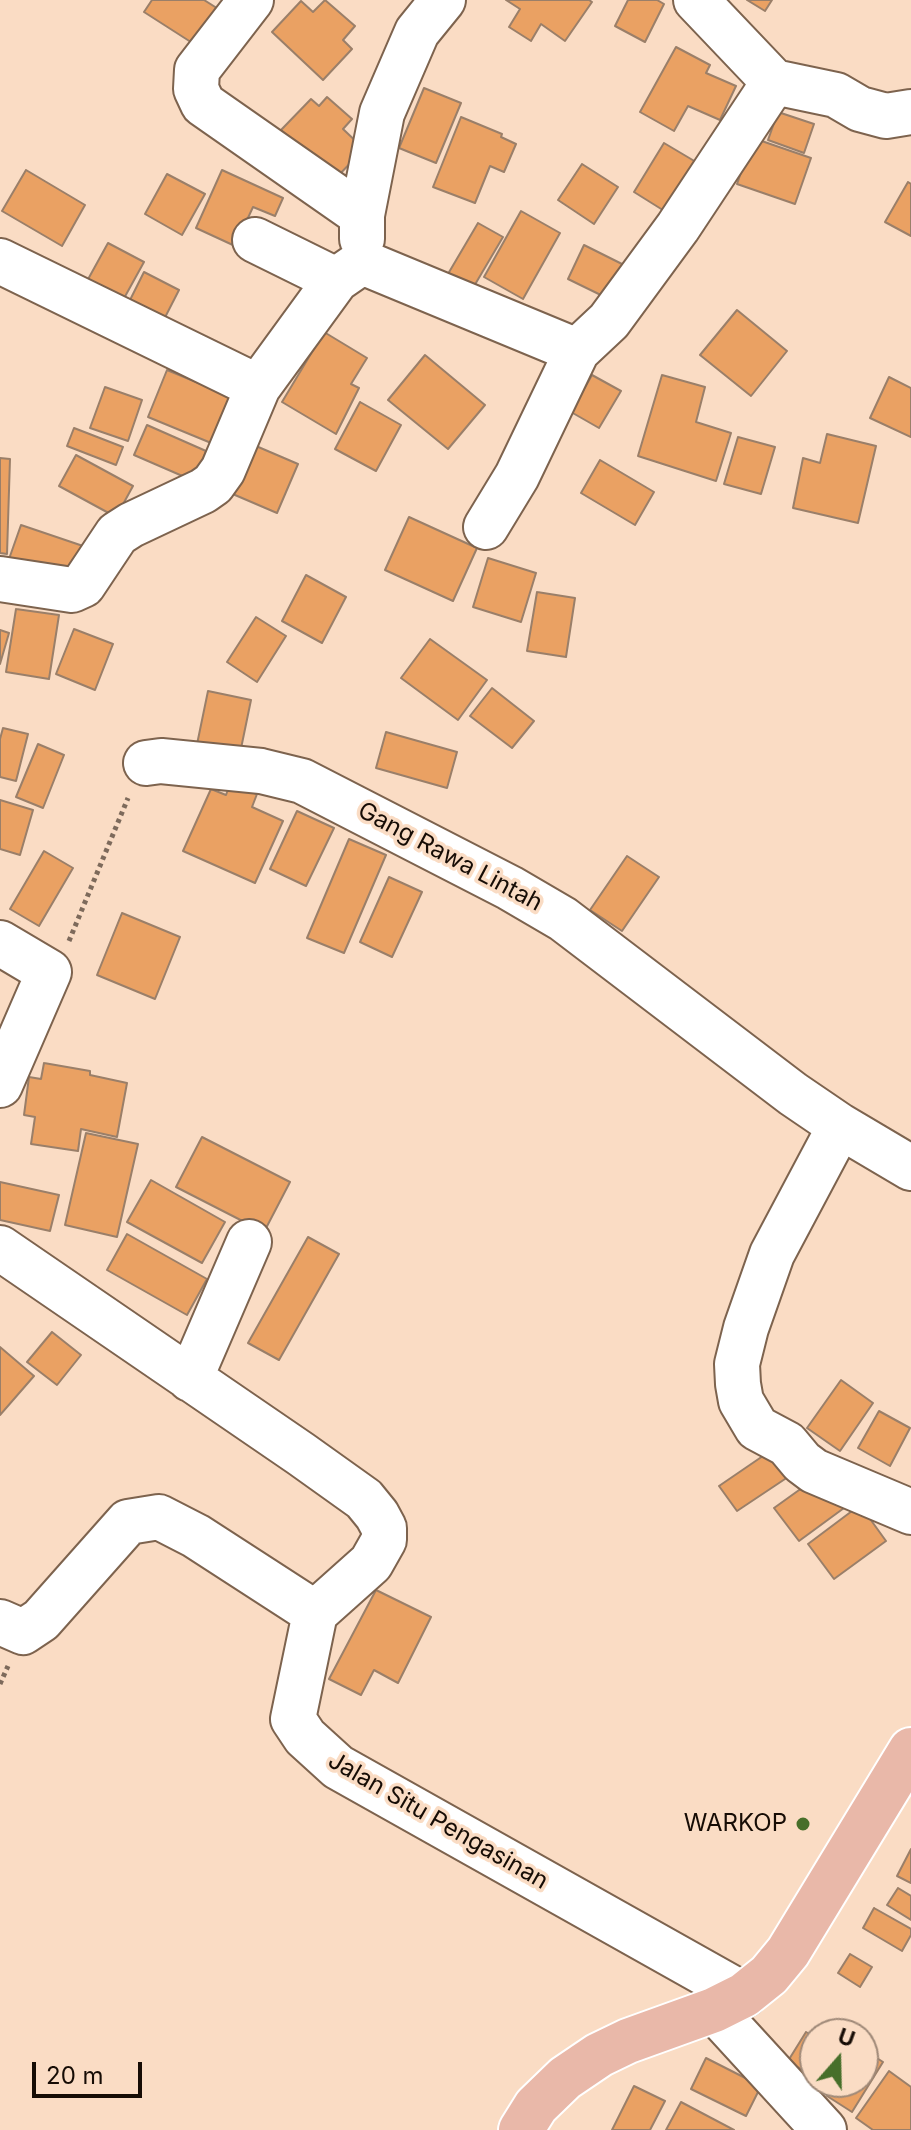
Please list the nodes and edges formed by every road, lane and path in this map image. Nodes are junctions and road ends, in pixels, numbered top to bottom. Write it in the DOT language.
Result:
graph roads {
  1 [pos="251,0"];
  2 [pos="443,0"];
  3 [pos="696,0"];
  4 [pos="774,82"];
  5 [pos="911,112"];
  6 [pos="362,215"];
  7 [pos="255,240"];
  8 [pos="0,261"];
  9 [pos="349,271"];
  10 [pos="577,351"];
  11 [pos="258,387"];
  12 [pos="486,527"];
  13 [pos="0,579"];
  14 [pos="146,763"];
  15 [pos="0,943"];
  16 [pos="49,972"];
  17 [pos="0,1085"];
  18 [pos="840,1126"];
  19 [pos="911,1168"];
  20 [pos="249,1242"];
  21 [pos="0,1248"];
  22 [pos="190,1379"];
  23 [pos="911,1512"];
  24 [pos="315,1613"];
  25 [pos="0,1622"];
  26 [pos="911,1750"];
  27 [pos="729,2002"];
  28 [pos="521,2130"];
  29 [pos="824,2130"];
  1 -- 6 [label="street"];
  2 -- 6 [label="street"];
  3 -- 4 [label="street"];
  4 -- 5 [label="street"];
  4 -- 10 [label="street"];
  6 -- 9 [label="street"];
  7 -- 9 [label="street"];
  8 -- 11 [label="street"];
  9 -- 10 [label="street"];
  9 -- 11 [label="street"];
  10 -- 12 [label="street"];
  11 -- 13 [label="street"];
  14 -- 16 [label="path"];
  14 -- 18 [label="street, Gang Rawa Lintah"];
  15 -- 16 [label="street"];
  16 -- 17 [label="street"];
  18 -- 19 [label="street, Gang Rawa Lintah"];
  18 -- 23 [label="street"];
  20 -- 22 [label="street"];
  21 -- 22 [label="street"];
  22 -- 24 [label="street"];
  24 -- 25 [label="street"];
  24 -- 27 [label="street, Jalan Situ Pengasinan"];
  26 -- 27 [label="main road"];
  27 -- 28 [label="main road"];
  27 -- 29 [label="street"];
}
